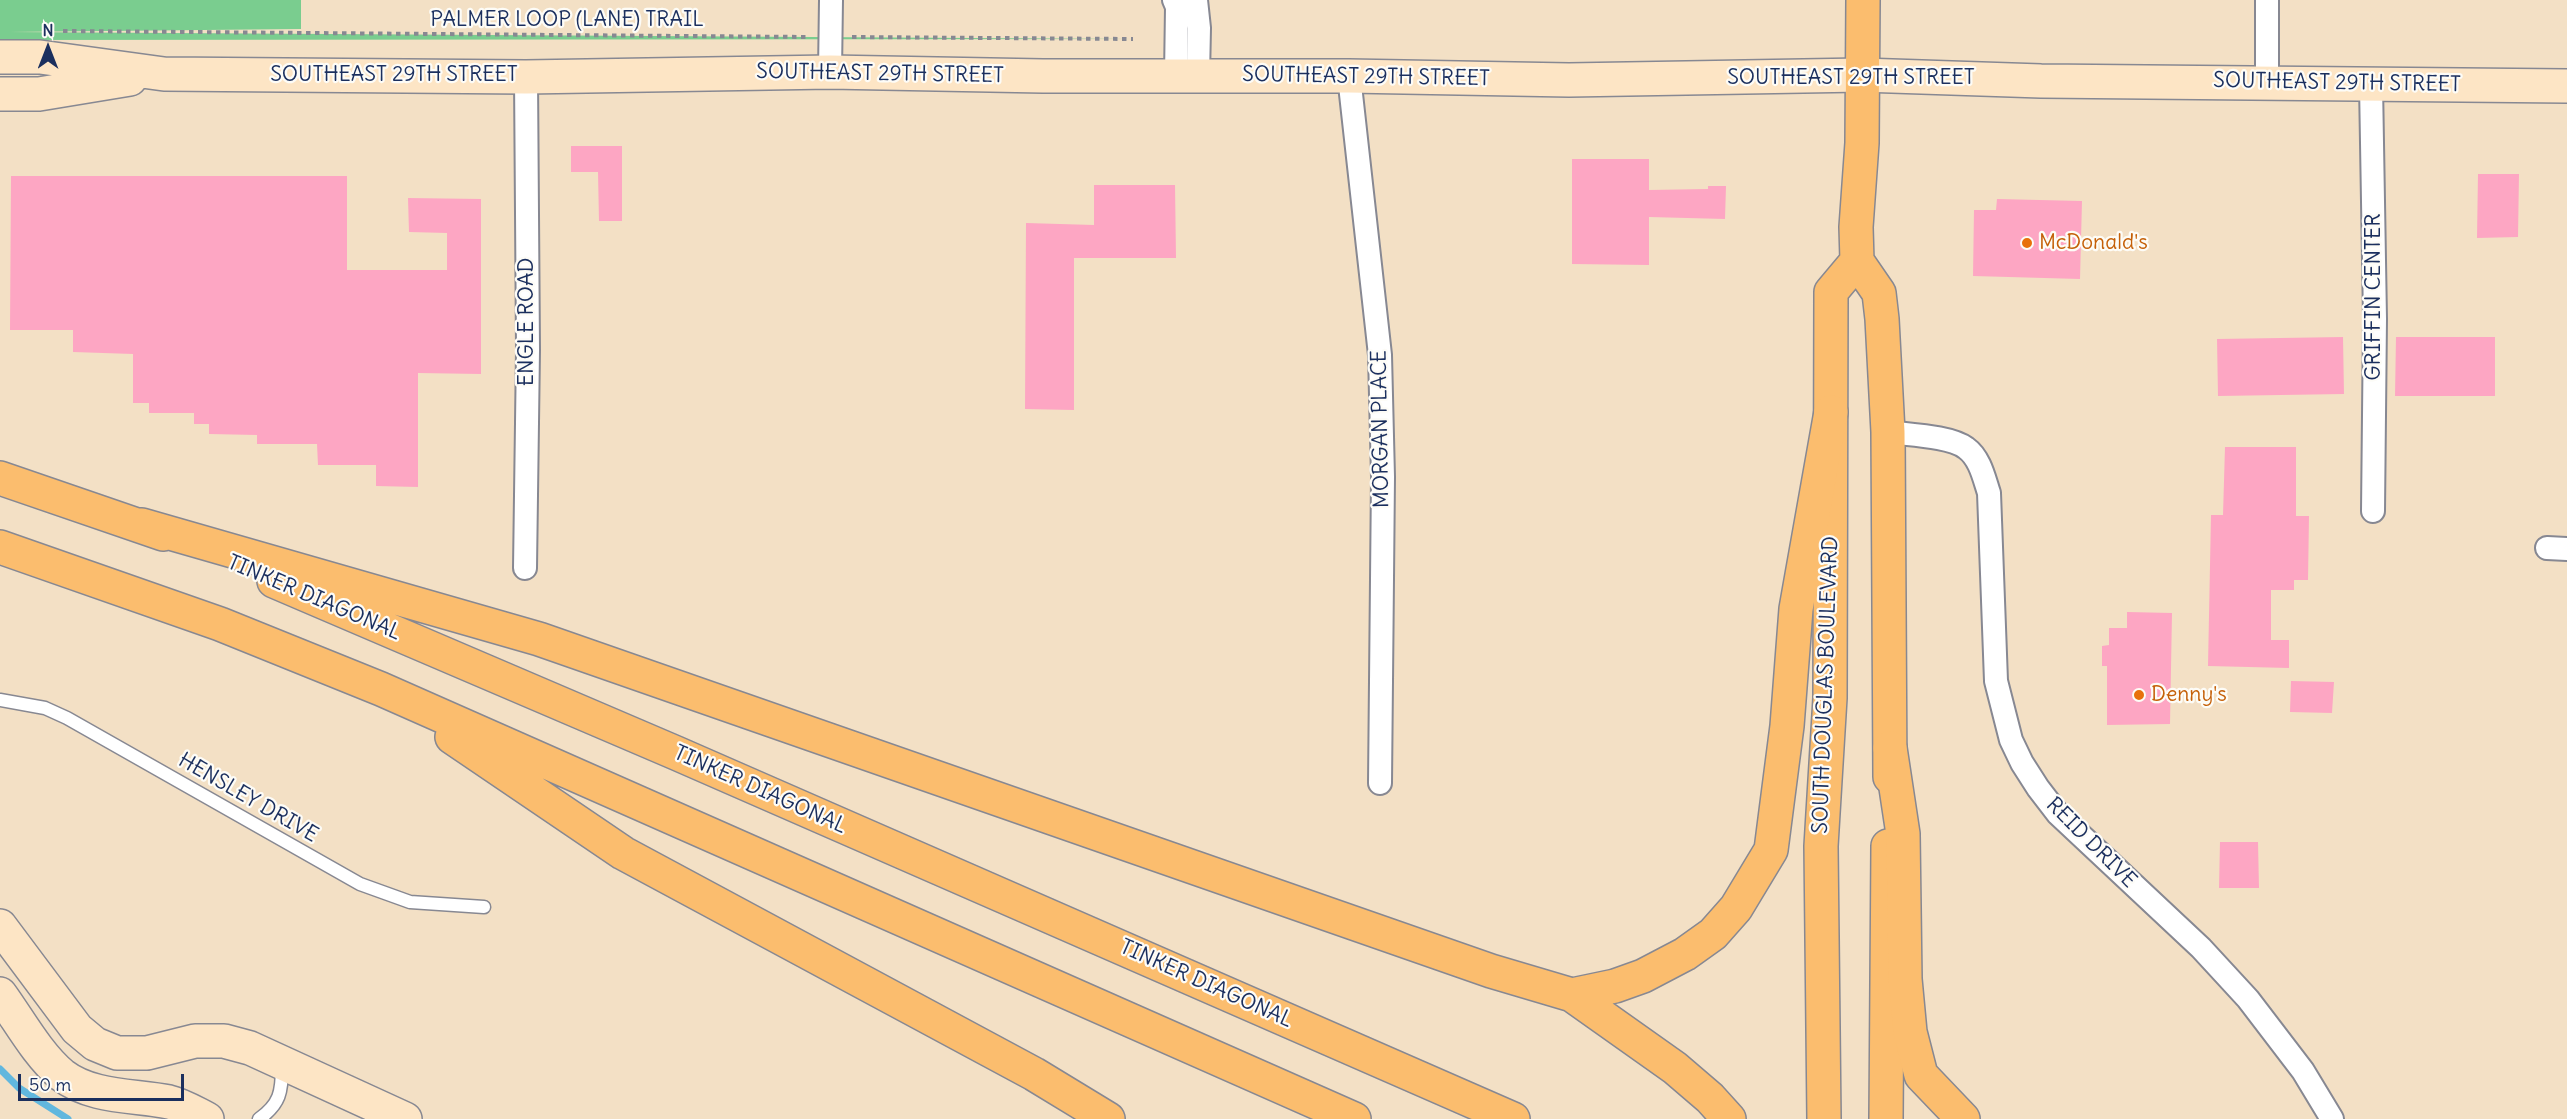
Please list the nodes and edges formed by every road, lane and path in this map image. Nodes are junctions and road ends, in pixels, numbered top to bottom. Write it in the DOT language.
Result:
graph roads {
  1 [pos="831,0"];
  2 [pos="1173,0"];
  3 [pos="1196,0"];
  4 [pos="1863,0"];
  5 [pos="2267,0"];
  6 [pos="60,31"];
  7 [pos="811,37"];
  8 [pos="847,37"];
  9 [pos="1133,39"];
  10 [pos="0,57"];
  11 [pos="830,72"];
  12 [pos="164,74"];
  13 [pos="1862,75"];
  14 [pos="526,76"];
  15 [pos="1187,76"];
  16 [pos="1349,76"];
  17 [pos="2267,81"];
  18 [pos="2372,84"];
  19 [pos="2567,86"];
  20 [pos="0,94"];
  21 [pos="1857,261"];
  22 [pos="1830,412"];
  23 [pos="1888,432"];
  24 [pos="0,478"];
  25 [pos="2373,511"];
  26 [pos="142,525"];
  27 [pos="0,547"];
  28 [pos="525,568"];
  29 [pos="381,689"];
  30 [pos="0,700"];
  31 [pos="1890,747"];
  32 [pos="1380,783"];
  33 [pos="484,907"];
  34 [pos="0,926"];
  35 [pos="0,994"];
  36 [pos="1572,994"];
  37 [pos="282,1063"];
  38 [pos="207,1119"];
  39 [pos="259,1119"];
  40 [pos="405,1119"];
  41 [pos="1108,1119"];
  42 [pos="1354,1119"];
  43 [pos="1514,1119"];
  44 [pos="1729,1119"];
  45 [pos="1824,1119"];
  46 [pos="1886,1119"];
  47 [pos="1963,1119"];
  48 [pos="2332,1119"];
  1 -- 11 [label="street"];
  2 -- 15 [label="street"];
  3 -- 15 [label="street"];
  4 -- 13 [label="main road"];
  5 -- 17 [label="street"];
  6 -- 7 [label="path, PALMER LOOP (LANE) TRAIL"];
  8 -- 9 [label="path"];
  10 -- 12 [label="main road, SOUTHEAST 29TH STREET"];
  11 -- 14 [label="main road, SOUTHEAST 29TH STREET"];
  11 -- 15 [label="main road, SOUTHEAST 29TH STREET"];
  12 -- 14 [label="main road, SOUTHEAST 29TH STREET"];
  12 -- 20 [label="main road, SOUTHEAST 29TH STREET"];
  13 -- 16 [label="main road, SOUTHEAST 29TH STREET"];
  13 -- 17 [label="main road, SOUTHEAST 29TH STREET"];
  13 -- 21 [label="main road"];
  14 -- 28 [label="street, ENGLE ROAD"];
  15 -- 16 [label="main road, SOUTHEAST 29TH STREET"];
  16 -- 32 [label="street, MORGAN PLACE"];
  17 -- 18 [label="main road, SOUTHEAST 29TH STREET"];
  18 -- 19 [label="main road, SOUTHEAST 29TH STREET"];
  18 -- 25 [label="street, GRIFFIN CENTER"];
  21 -- 22 [label="main road, SOUTH DOUGLAS BOULEVARD"];
  21 -- 23 [label="main road"];
  22 -- 36 [label="main road"];
  22 -- 45 [label="main road, SOUTH DOUGLAS BOULEVARD"];
  23 -- 31 [label="main road"];
  23 -- 48 [label="street, REID DRIVE"];
  24 -- 26 [label="main road, TINKER DIAGONAL"];
  26 -- 36 [label="main road"];
  26 -- 43 [label="main road, TINKER DIAGONAL"];
  27 -- 29 [label="main road"];
  29 -- 41 [label="main road"];
  29 -- 42 [label="main road"];
  30 -- 33 [label="lane, HENSLEY DRIVE"];
  31 -- 46 [label="main road"];
  31 -- 47 [label="main road"];
  34 -- 37 [label="main road"];
  35 -- 38 [label="main road"];
  36 -- 44 [label="main road"];
  37 -- 39 [label="lane"];
  37 -- 40 [label="main road"];
}
